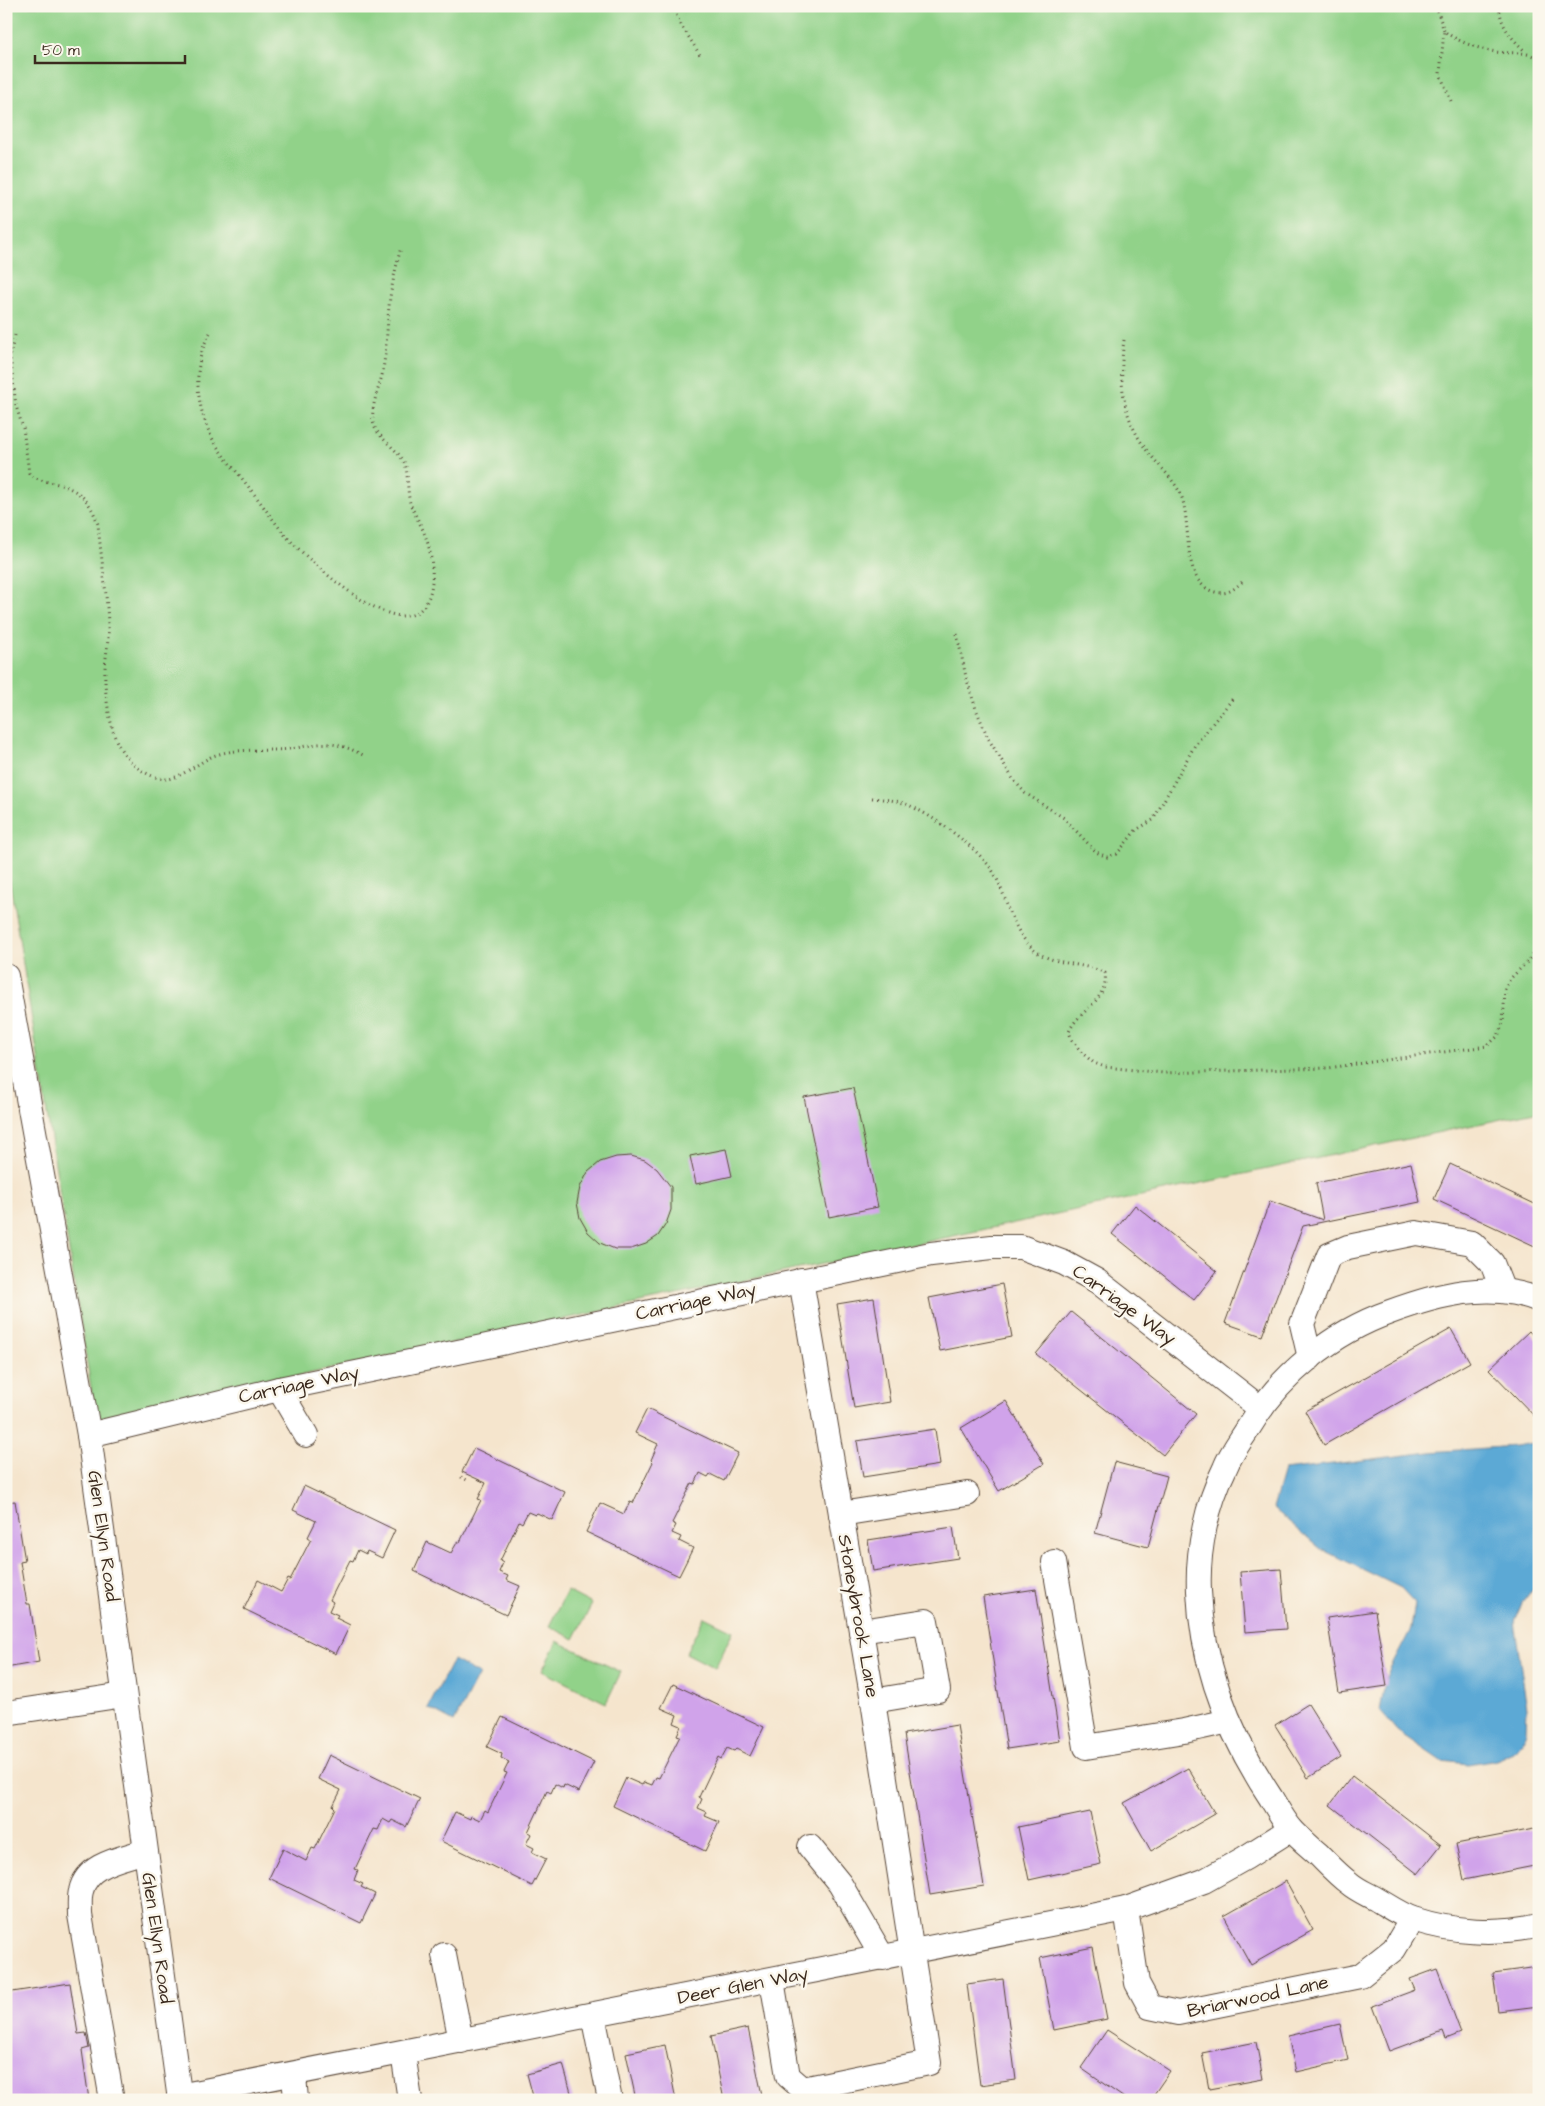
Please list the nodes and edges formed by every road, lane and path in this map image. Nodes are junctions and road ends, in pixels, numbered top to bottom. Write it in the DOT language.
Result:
graph roads {
  1 [pos="672,6"];
  2 [pos="1436,6"];
  3 [pos="1498,6"];
  4 [pos="1444,31"];
  5 [pos="1526,52"];
  6 [pos="700,55"];
  7 [pos="1539,58"];
  8 [pos="1451,101"];
  9 [pos="401,246"];
  10 [pos="210,333"];
  11 [pos="16,335"];
  12 [pos="1124,340"];
  13 [pos="1242,582"];
  14 [pos="957,634"];
  15 [pos="1234,697"];
  16 [pos="365,756"];
  17 [pos="872,798"];
  18 [pos="1539,945"];
  19 [pos="6,976"];
  20 [pos="801,1280"];
  21 [pos="1503,1291"];
  22 [pos="1539,1300"];
  23 [pos="1310,1358"];
  24 [pos="279,1389"];
  25 [pos="1260,1408"];
  26 [pos="89,1435"];
  27 [pos="306,1435"];
  28 [pos="461,1477"];
  29 [pos="469,1481"];
  30 [pos="967,1494"];
  31 [pos="841,1514"];
  32 [pos="1054,1562"];
  33 [pos="861,1631"];
  34 [pos="124,1695"];
  35 [pos="873,1702"];
  36 [pos="6,1713"];
  37 [pos="1229,1721"];
  38 [pos="1291,1829"];
  39 [pos="810,1846"];
  40 [pos="145,1852"];
  41 [pos="1126,1909"];
  42 [pos="1412,1919"];
  43 [pos="1539,1925"];
  44 [pos="911,1952"];
  45 [pos="444,1955"];
  46 [pos="883,1958"];
  47 [pos="772,1980"];
  48 [pos="593,2015"];
  49 [pos="461,2041"];
  50 [pos="403,2053"];
  51 [pos="294,2075"];
  52 [pos="180,2098"];
  53 [pos="112,2100"];
  54 [pos="296,2100"];
  55 [pos="410,2100"];
  56 [pos="610,2100"];
  1 -- 6 [label="path"];
  2 -- 4 [label="path"];
  3 -- 5 [label="path"];
  4 -- 5 [label="path"];
  4 -- 8 [label="path"];
  5 -- 7 [label="path"];
  9 -- 10 [label="path"];
  11 -- 16 [label="path"];
  12 -- 13 [label="path"];
  14 -- 15 [label="path"];
  17 -- 18 [label="path"];
  19 -- 26 [label="street, Glen Ellyn Road"];
  20 -- 24 [label="street, Carriage Way"];
  20 -- 25 [label="street, Carriage Way"];
  20 -- 31 [label="street, Stoneybrook Lane"];
  21 -- 22 [label="street"];
  21 -- 23 [label="street"];
  21 -- 23 [label="street"];
  23 -- 25 [label="street"];
  24 -- 26 [label="street, Carriage Way"];
  24 -- 27 [label="street"];
  25 -- 37 [label="street"];
  26 -- 34 [label="street, Glen Ellyn Road"];
  28 -- 29 [label="path"];
  30 -- 31 [label="street"];
  31 -- 33 [label="street, Stoneybrook Lane"];
  32 -- 37 [label="street"];
  33 -- 35 [label="street, Stoneybrook Lane"];
  33 -- 35 [label="street"];
  34 -- 36 [label="street"];
  34 -- 40 [label="street, Glen Ellyn Road"];
  35 -- 44 [label="street, Stoneybrook Lane"];
  37 -- 38 [label="street"];
  38 -- 41 [label="street, Deer Glen Way"];
  38 -- 42 [label="street"];
  39 -- 46 [label="street"];
  40 -- 52 [label="street, Glen Ellyn Road"];
  40 -- 53 [label="street"];
  41 -- 42 [label="street, Briarwood Lane"];
  41 -- 44 [label="street, Deer Glen Way"];
  42 -- 43 [label="street"];
  44 -- 46 [label="street, Deer Glen Way"];
  44 -- 47 [label="street, Stoneybrook Lane"];
  45 -- 49 [label="street"];
  46 -- 47 [label="street, Deer Glen Way"];
  47 -- 48 [label="street, Deer Glen Way"];
  48 -- 49 [label="street, Deer Glen Way"];
  48 -- 56 [label="street"];
  49 -- 50 [label="street, Deer Glen Way"];
  50 -- 51 [label="street, Deer Glen Way"];
  50 -- 55 [label="street"];
  51 -- 52 [label="street, Deer Glen Way"];
  51 -- 54 [label="street"];
}
